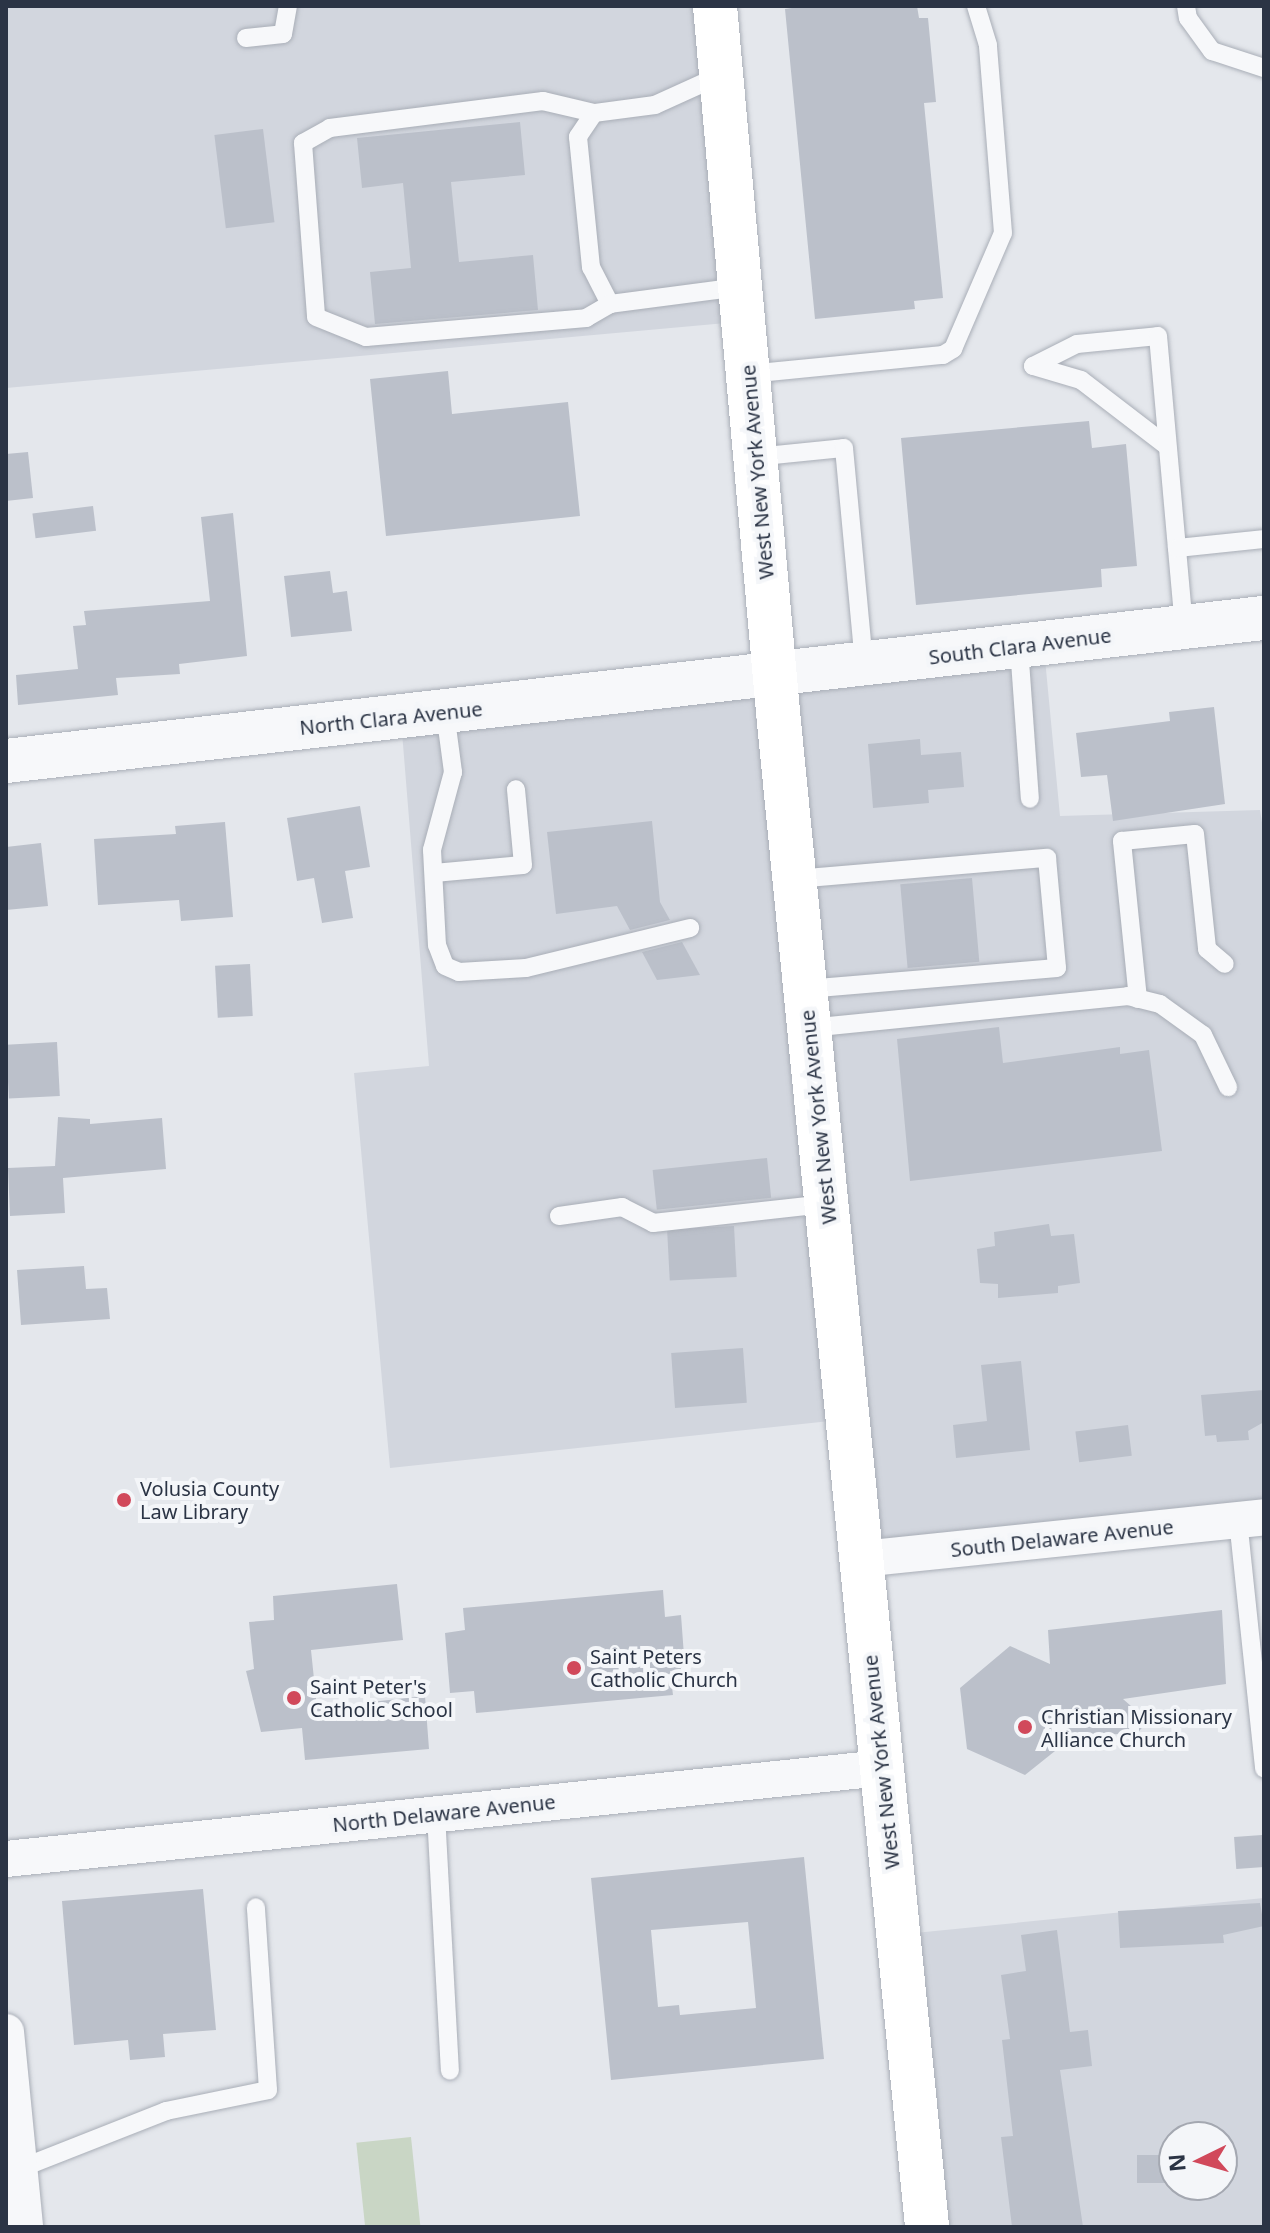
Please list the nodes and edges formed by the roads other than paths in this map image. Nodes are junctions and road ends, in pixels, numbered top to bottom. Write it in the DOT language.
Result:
graph roads {
  1 [pos="288,6"];
  2 [pos="715,6"];
  3 [pos="976,6"];
  4 [pos="1186,6"];
  5 [pos="246,38"];
  6 [pos="1264,68"];
  7 [pos="721,75"];
  8 [pos="594,113"];
  9 [pos="740,287"];
  10 [pos="610,304"];
  11 [pos="748,374"];
  12 [pos="1167,446"];
  13 [pos="755,457"];
  14 [pos="1264,539"];
  15 [pos="1177,548"];
  16 [pos="1264,618"];
  17 [pos="1184,627"];
  18 [pos="1019,646"];
  19 [pos="864,665"];
  20 [pos="775,675"];
  21 [pos="445,712"];
  22 [pos="6,761"];
  23 [pos="516,789"];
  24 [pos="1030,799"];
  25 [pos="434,873"];
  26 [pos="795,879"];
  27 [pos="690,928"];
  28 [pos="1225,964"];
  29 [pos="1138,999"];
  30 [pos="808,1008"];
  31 [pos="1228,1087"];
  32 [pos="826,1204"];
  33 [pos="559,1216"];
  34 [pos="1251,1519"];
  35 [pos="861,1559"];
  36 [pos="882,1768"];
  37 [pos="1264,1769"];
  38 [pos="436,1814"];
  39 [pos="6,1859"];
  40 [pos="256,1907"];
  41 [pos="6,2032"];
  42 [pos="450,2071"];
  43 [pos="19,2169"];
  44 [pos="25,2227"];
  45 [pos="927,2227"];
  1 -- 5 [label="lane"];
  2 -- 7 [label="main road, West New York Avenue"];
  3 -- 11 [label="lane"];
  4 -- 6 [label="lane"];
  7 -- 8 [label="lane"];
  7 -- 9 [label="main road, West New York Avenue"];
  8 -- 10 [label="lane"];
  8 -- 10 [label="lane"];
  9 -- 10 [label="lane"];
  9 -- 11 [label="main road, West New York Avenue"];
  11 -- 13 [label="main road, West New York Avenue"];
  12 -- 12 [label="lane"];
  12 -- 15 [label="lane"];
  13 -- 19 [label="lane"];
  13 -- 20 [label="main road, West New York Avenue"];
  14 -- 15 [label="lane"];
  15 -- 17 [label="lane"];
  16 -- 17 [label="street, South Clara Avenue"];
  17 -- 18 [label="street, South Clara Avenue"];
  18 -- 19 [label="street, South Clara Avenue"];
  18 -- 24 [label="lane"];
  19 -- 20 [label="street, South Clara Avenue"];
  20 -- 21 [label="street, North Clara Avenue"];
  20 -- 26 [label="main road, West New York Avenue"];
  21 -- 22 [label="street, North Clara Avenue"];
  21 -- 25 [label="lane"];
  23 -- 25 [label="lane"];
  25 -- 27 [label="lane"];
  26 -- 30 [label="main road, West New York Avenue"];
  26 -- 30 [label="lane"];
  28 -- 29 [label="lane"];
  29 -- 30 [label="lane"];
  29 -- 31 [label="lane"];
  30 -- 32 [label="main road, West New York Avenue"];
  32 -- 33 [label="lane"];
  32 -- 35 [label="main road, West New York Avenue"];
  34 -- 35 [label="street, South Delaware Avenue"];
  34 -- 37 [label="lane"];
  35 -- 36 [label="main road, West New York Avenue"];
  36 -- 38 [label="street, North Delaware Avenue"];
  36 -- 45 [label="main road, West New York Avenue"];
  38 -- 39 [label="street, North Delaware Avenue"];
  38 -- 42 [label="lane"];
  40 -- 43 [label="lane"];
  41 -- 43 [label="street"];
  43 -- 44 [label="street"];
}
